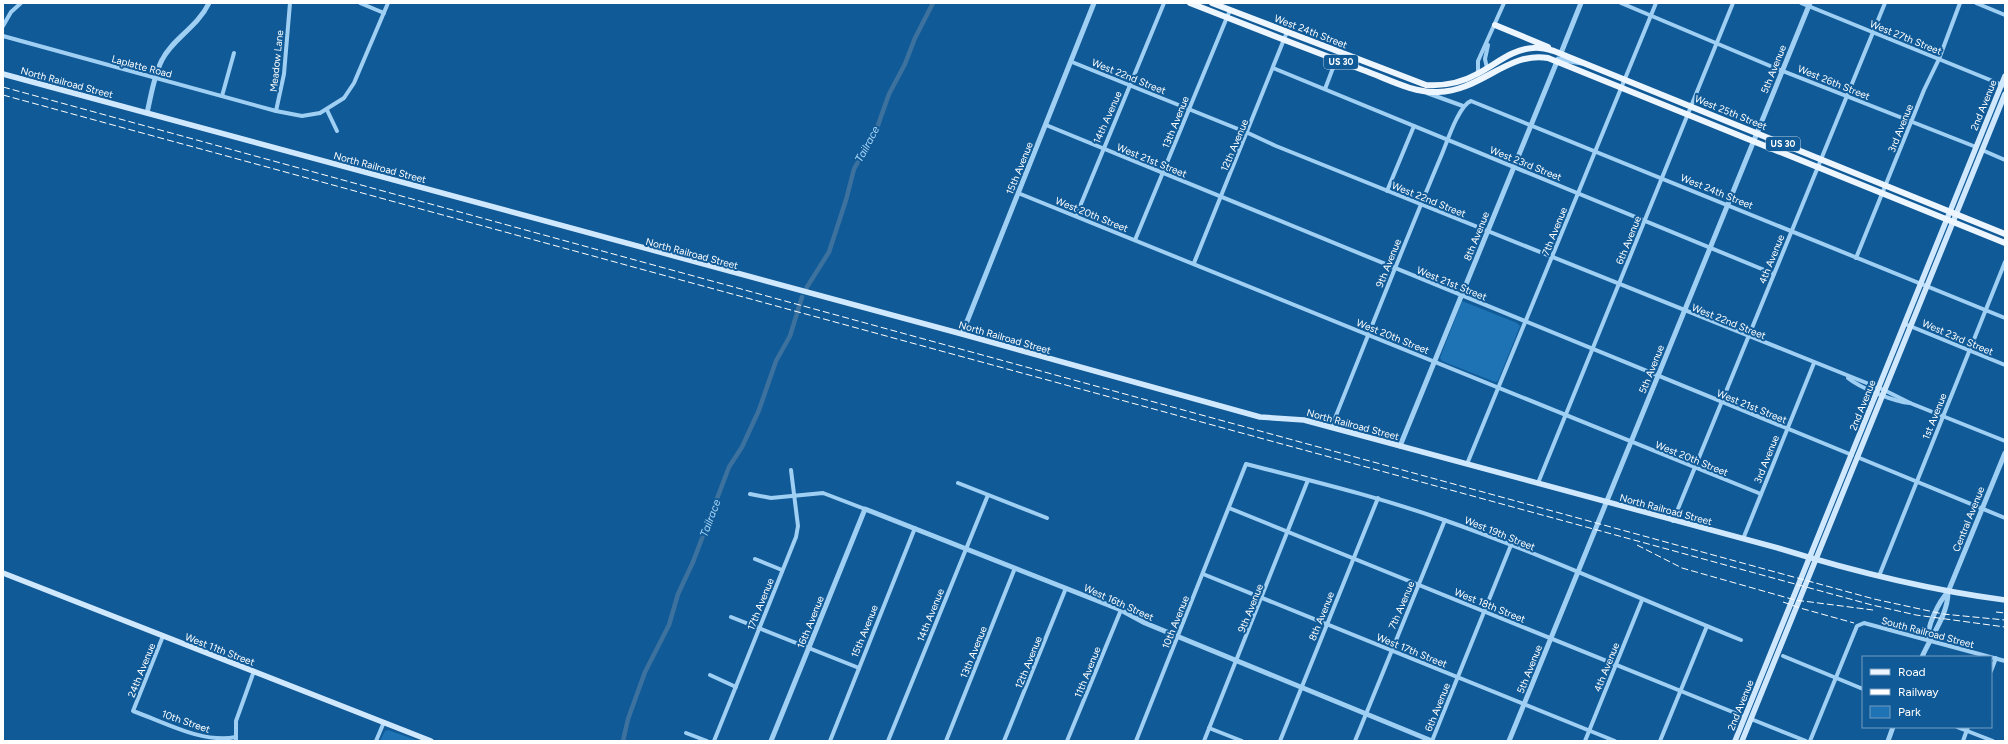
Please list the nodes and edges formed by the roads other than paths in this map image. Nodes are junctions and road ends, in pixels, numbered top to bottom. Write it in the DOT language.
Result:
graph roads {
  1 [pos="21,3"];
  2 [pos="208,3"];
  3 [pos="290,3"];
  4 [pos="360,3"];
  5 [pos="388,3"];
  6 [pos="1164,3"];
  7 [pos="1190,3"];
  8 [pos="1212,3"];
  9 [pos="1504,3"];
  10 [pos="1581,3"];
  11 [pos="1621,3"];
  12 [pos="1656,3"];
  13 [pos="1733,3"];
  14 [pos="1801,3"];
  15 [pos="1885,3"];
  16 [pos="1960,3"];
  17 [pos="1976,3"];
  18 [pos="1095,5"];
  19 [pos="1809,5"];
  20 [pos="1230,10"];
  21 [pos="384,13"];
  22 [pos="1651,15"];
  23 [pos="2005,15"];
  24 [pos="1226,17"];
  25 [pos="1495,25"];
  26 [pos="3,26"];
  27 [pos="1287,32"];
  28 [pos="1873,32"];
  29 [pos="3,36"];
  30 [pos="1284,40"];
  31 [pos="1489,40"];
  32 [pos="1717,42"];
  33 [pos="1554,51"];
  34 [pos="234,53"];
  35 [pos="1561,53"];
  36 [pos="1939,59"];
  37 [pos="1336,60"];
  38 [pos="1072,62"];
  39 [pos="1557,62"];
  40 [pos="1494,64"];
  41 [pos="1586,64"];
  42 [pos="1273,68"];
  43 [pos="1487,68"];
  44 [pos="1782,70"];
  45 [pos="1478,73"];
  46 [pos="1494,73"];
  47 [pos="3,74"];
  48 [pos="2005,76"];
  49 [pos="156,78"];
  50 [pos="1624,79"];
  51 [pos="1479,80"];
  52 [pos="1130,85"];
  53 [pos="2003,86"];
  54 [pos="1621,88"];
  55 [pos="1325,89"];
  56 [pos="1423,91"];
  57 [pos="2005,94"];
  58 [pos="222,96"];
  59 [pos="1847,96"];
  60 [pos="1463,106"];
  61 [pos="1691,106"];
  62 [pos="1189,109"];
  63 [pos="327,110"];
  64 [pos="276,111"];
  65 [pos="146,113"];
  66 [pos="1687,115"];
  67 [pos="1911,122"];
  68 [pos="1046,125"];
  69 [pos="1531,125"];
  70 [pos="1414,126"];
  71 [pos="337,131"];
  72 [pos="1248,133"];
  73 [pos="1757,133"];
  74 [pos="1448,140"];
  75 [pos="1753,141"];
  76 [pos="1976,147"];
  77 [pos="1102,149"];
  78 [pos="1982,150"];
  79 [pos="1595,152"];
  80 [pos="1821,159"];
  81 [pos="2005,160"];
  82 [pos="1514,167"];
  83 [pos="1817,167"];
  84 [pos="1162,173"];
  85 [pos="1661,179"];
  86 [pos="1886,186"];
  87 [pos="1387,191"];
  88 [pos="1018,193"];
  89 [pos="1578,193"];
  90 [pos="1882,194"];
  91 [pos="1220,197"];
  92 [pos="1421,205"];
  93 [pos="1727,206"];
  94 [pos="1950,212"];
  95 [pos="1956,214"];
  96 [pos="1076,216"];
  97 [pos="1644,220"];
  98 [pos="1950,221"];
  99 [pos="1488,232"];
  100 [pos="1790,232"];
  101 [pos="2005,234"];
  102 [pos="1135,240"];
  103 [pos="2005,243"];
  104 [pos="1710,247"];
  105 [pos="1552,258"];
  106 [pos="1856,258"];
  107 [pos="2005,262"];
  108 [pos="1194,263"];
  109 [pos="1395,268"];
  110 [pos="1774,274"];
  111 [pos="1618,284"];
  112 [pos="1920,284"];
  113 [pos="1927,287"];
  114 [pos="1461,296"];
  115 [pos="1985,310"];
  116 [pos="1684,311"];
  117 [pos="2005,318"];
  118 [pos="1525,322"];
  119 [pos="1908,325"];
  120 [pos="962,334"];
  121 [pos="1368,335"];
  122 [pos="1748,337"];
  123 [pos="1592,349"];
  124 [pos="1969,351"];
  125 [pos="1434,362"];
  126 [pos="1814,363"];
  127 [pos="2005,365"];
  128 [pos="1658,376"];
  129 [pos="1498,388"];
  130 [pos="1880,391"];
  131 [pos="1722,402"];
  132 [pos="1565,416"];
  133 [pos="1943,416"];
  134 [pos="1331,428"];
  135 [pos="1787,429"];
  136 [pos="2005,441"];
  137 [pos="1630,442"];
  138 [pos="1400,446"];
  139 [pos="2005,453"];
  140 [pos="1854,456"];
  141 [pos="1246,464"];
  142 [pos="1467,464"];
  143 [pos="1695,468"];
  144 [pos="791,470"];
  145 [pos="1308,480"];
  146 [pos="1916,482"];
  147 [pos="958,483"];
  148 [pos="1538,483"];
  149 [pos="750,494"];
  150 [pos="1761,494"];
  151 [pos="988,495"];
  152 [pos="795,496"];
  153 [pos="1378,498"];
  154 [pos="1606,502"];
  155 [pos="1229,508"];
  156 [pos="865,509"];
  157 [pos="1982,509"];
  158 [pos="1047,518"];
  159 [pos="2005,518"];
  160 [pos="1445,520"];
  161 [pos="1673,521"];
  162 [pos="915,528"];
  163 [pos="1289,532"];
  164 [pos="1744,539"];
  165 [pos="1511,545"];
  166 [pos="966,548"];
  167 [pos="1354,558"];
  168 [pos="755,559"];
  169 [pos="1015,568"];
  170 [pos="782,570"];
  171 [pos="1578,572"];
  172 [pos="3,573"];
  173 [pos="1203,574"];
  174 [pos="1878,576"];
  175 [pos="1419,585"];
  176 [pos="1066,588"];
  177 [pos="1948,592"];
  178 [pos="1262,598"];
  179 [pos="1642,600"];
  180 [pos="2005,600"];
  181 [pos="1121,610"];
  182 [pos="1484,611"];
  183 [pos="732,617"];
  184 [pos="1327,624"];
  185 [pos="1707,626"];
  186 [pos="759,628"];
  187 [pos="163,636"];
  188 [pos="1178,637"];
  189 [pos="1551,638"];
  190 [pos="1741,640"];
  191 [pos="1929,640"];
  192 [pos="809,648"];
  193 [pos="1391,650"];
  194 [pos="1783,656"];
  195 [pos="1922,656"];
  196 [pos="1989,656"];
  197 [pos="1992,657"];
  198 [pos="1996,658"];
  199 [pos="1237,661"];
  200 [pos="2005,661"];
  201 [pos="1616,664"];
  202 [pos="859,668"];
  203 [pos="1992,668"];
  204 [pos="254,671"];
  205 [pos="710,675"];
  206 [pos="1458,677"];
  207 [pos="1836,678"];
  208 [pos="736,687"];
  209 [pos="1302,688"];
  210 [pos="1862,689"];
  211 [pos="1681,691"];
  212 [pos="1524,704"];
  213 [pos="133,711"];
  214 [pos="1366,714"];
  215 [pos="1748,718"];
  216 [pos="384,722"];
  217 [pos="1209,728"];
  218 [pos="1894,728"];
  219 [pos="1968,729"];
  220 [pos="1589,730"];
  221 [pos="686,733"];
  222 [pos="236,739"];
  223 [pos="376,741"];
  224 [pos="431,741"];
  225 [pos="707,741"];
  226 [pos="714,741"];
  227 [pos="771,741"];
  228 [pos="830,741"];
  229 [pos="888,741"];
  230 [pos="946,741"];
  231 [pos="1004,741"];
  232 [pos="1067,741"];
  233 [pos="1136,741"];
  234 [pos="1204,741"];
  235 [pos="1242,741"];
  236 [pos="1280,741"];
  237 [pos="1355,741"];
  238 [pos="1432,741"];
  239 [pos="1509,741"];
  240 [pos="1584,741"];
  241 [pos="1615,741"];
  242 [pos="1660,741"];
  243 [pos="1735,741"];
  244 [pos="1742,741"];
  245 [pos="1806,741"];
  246 [pos="1810,741"];
  247 [pos="1888,741"];
  248 [pos="1963,741"];
  249 [pos="1993,741"];
  1 -- 26 [label="street"];
  2 -- 49 [label="street"];
  3 -- 64 [label="street, Meadow Lane"];
  4 -- 21 [label="street"];
  5 -- 21 [label="street"];
  6 -- 52 [label="street, 14th Avenue"];
  7 -- 24 [label="main road, West 24th Street / US 30"];
  8 -- 20 [label="main road, West 24th Street / US 30"];
  9 -- 25 [label="street"];
  10 -- 35 [label="street"];
  11 -- 22 [label="street, West 26th Street"];
  12 -- 22 [label="street, 7th Avenue"];
  13 -- 32 [label="street, 6th Avenue"];
  14 -- 19 [label="street, West 27th Street"];
  15 -- 28 [label="street, 4th Avenue"];
  16 -- 36 [label="street, 3rd Avenue"];
  17 -- 23 [label="street"];
  18 -- 38 [label="street, 15th Avenue"];
  19 -- 28 [label="street, West 27th Street"];
  19 -- 44 [label="street, 5th Avenue"];
  20 -- 24 [label="street, 13th Avenue"];
  20 -- 27 [label="main road, West 24th Street / US 30"];
  21 -- 63 [label="street"];
  22 -- 32 [label="street, West 26th Street"];
  22 -- 50 [label="street, 7th Avenue"];
  24 -- 30 [label="main road, West 24th Street / US 30"];
  24 -- 62 [label="street, 13th Avenue"];
  25 -- 31 [label="street"];
  25 -- 33 [label="main road"];
  27 -- 30 [label="street, 12th Avenue"];
  27 -- 45 [label="main road, West 24th Street / US 30"];
  28 -- 36 [label="street, West 27th Street"];
  28 -- 59 [label="street, 4th Avenue"];
  29 -- 49 [label="street, Laplatte Road"];
  30 -- 37 [label="main road, West 24th Street / US 30"];
  30 -- 42 [label="street, 12th Avenue"];
  31 -- 43 [label="street"];
  31 -- 45 [label="street"];
  32 -- 44 [label="street, West 26th Street"];
  32 -- 61 [label="street, 6th Avenue"];
  33 -- 35 [label="main road, West 25th Street / US 30"];
  33 -- 40 [label="main road, West 25th Street / US 30"];
  34 -- 58 [label="street"];
  35 -- 41 [label="main road, West 25th Street / US 30"];
  36 -- 53 [label="street, West 27th Street"];
  36 -- 67 [label="street, 3rd Avenue"];
  37 -- 55 [label="street"];
  37 -- 56 [label="main road, West 24th Street / US 30"];
  38 -- 52 [label="street, West 22nd Street"];
  38 -- 68 [label="street, 15th Avenue"];
  39 -- 41 [label="street"];
  39 -- 46 [label="main road, West 25th Street / US 30"];
  39 -- 54 [label="main road, West 25th Street / US 30"];
  39 -- 69 [label="street, 8th Avenue"];
  40 -- 43 [label="main road, West 24th Street / US 30"];
  41 -- 50 [label="main road, West 25th Street / US 30"];
  42 -- 55 [label="street, West 23rd Street"];
  42 -- 72 [label="street, 12th Avenue"];
  43 -- 45 [label="main road, West 24th Street / US 30"];
  43 -- 51 [label="main road"];
  44 -- 59 [label="street, West 26th Street"];
  44 -- 73 [label="street, 5th Avenue"];
  46 -- 51 [label="main road, West 24th Street / US 30"];
  47 -- 65 [label="main road, North Railroad Street"];
  48 -- 53 [label="main road, 2nd Avenue"];
  49 -- 58 [label="street, Laplatte Road"];
  49 -- 65 [label="street"];
  50 -- 54 [label="street, 7th Avenue"];
  50 -- 61 [label="main road, West 25th Street / US 30"];
  51 -- 56 [label="main road, West 24th Street / US 30"];
  52 -- 62 [label="street, West 22nd Street"];
  52 -- 77 [label="street, 14th Avenue"];
  53 -- 76 [label="main road, 2nd Avenue"];
  54 -- 66 [label="main road, West 25th Street / US 30"];
  54 -- 79 [label="street, 7th Avenue"];
  55 -- 70 [label="street, West 23rd Street"];
  56 -- 60 [label="street, West 24th Street"];
  57 -- 78 [label="main road, 2nd Avenue"];
  58 -- 64 [label="street, Laplatte Road"];
  59 -- 67 [label="street, West 26th Street"];
  59 -- 80 [label="street, 4th Avenue"];
  60 -- 69 [label="street, West 24th Street"];
  60 -- 74 [label="street, 9th Avenue"];
  61 -- 66 [label="street, 6th Avenue"];
  61 -- 73 [label="main road, West 25th Street / US 30"];
  62 -- 72 [label="street, West 22nd Street"];
  62 -- 84 [label="street, 13th Avenue"];
  63 -- 64 [label="street"];
  63 -- 71 [label="street"];
  65 -- 120 [label="main road, North Railroad Street"];
  66 -- 75 [label="main road, West 25th Street / US 30"];
  66 -- 85 [label="street, 6th Avenue"];
  67 -- 76 [label="street, West 26th Street"];
  67 -- 86 [label="street, 3rd Avenue"];
  68 -- 77 [label="street, West 21st Street"];
  68 -- 88 [label="street, 15th Avenue"];
  69 -- 79 [label="street, West 24th Street"];
  69 -- 82 [label="street, 8th Avenue"];
  70 -- 74 [label="street, West 23rd Street"];
  70 -- 87 [label="street"];
  72 -- 87 [label="street, West 22nd Street"];
  72 -- 91 [label="street, 12th Avenue"];
  73 -- 75 [label="street, 5th Avenue"];
  73 -- 80 [label="main road, West 25th Street / US 30"];
  74 -- 82 [label="street, West 23rd Street"];
  74 -- 92 [label="street, 9th Avenue"];
  75 -- 83 [label="main road, West 25th Street / US 30"];
  75 -- 93 [label="street, 5th Avenue"];
  76 -- 94 [label="main road, 2nd Avenue"];
  77 -- 84 [label="street, West 21st Street"];
  77 -- 96 [label="street, 14th Avenue"];
  78 -- 81 [label="street"];
  78 -- 95 [label="main road, 2nd Avenue"];
  79 -- 85 [label="street, West 24th Street"];
  79 -- 89 [label="street, 7th Avenue"];
  80 -- 83 [label="street, 4th Avenue"];
  80 -- 86 [label="main road, West 25th Street / US 30"];
  82 -- 89 [label="street, West 23rd Street"];
  82 -- 99 [label="street, 8th Avenue"];
  83 -- 90 [label="main road, West 25th Street / US 30"];
  83 -- 100 [label="street, 4th Avenue"];
  84 -- 91 [label="street, West 21st Street"];
  84 -- 102 [label="street, 13th Avenue"];
  85 -- 93 [label="street, West 24th Street"];
  85 -- 97 [label="street, 6th Avenue"];
  86 -- 90 [label="street, 3rd Avenue"];
  86 -- 94 [label="main road, West 25th Street / US 30"];
  87 -- 92 [label="street, West 22nd Street"];
  88 -- 96 [label="street, West 20th Street"];
  88 -- 120 [label="street, 15th Avenue"];
  89 -- 97 [label="street, West 23rd Street"];
  89 -- 105 [label="street, 7th Avenue"];
  90 -- 98 [label="main road, West 25th Street / US 30"];
  90 -- 106 [label="street, 3rd Avenue"];
  91 -- 108 [label="street, 12th Avenue"];
  91 -- 109 [label="street, West 21st Street"];
  92 -- 99 [label="street, West 22nd Street"];
  92 -- 109 [label="street, 9th Avenue"];
  93 -- 100 [label="street, West 24th Street"];
  93 -- 104 [label="street, 5th Avenue"];
  94 -- 95 [label="main road, West 25th Street / US 30"];
  94 -- 98 [label="main road, 2nd Avenue"];
  95 -- 98 [label="main road, 2nd Avenue"];
  95 -- 101 [label="main road, West 25th Street / US 30"];
  96 -- 102 [label="street, West 20th Street"];
  97 -- 104 [label="street, West 23rd Street"];
  97 -- 111 [label="street, 6th Avenue"];
  98 -- 103 [label="main road, West 25th Street / US 30"];
  98 -- 112 [label="main road, 2nd Avenue"];
  98 -- 113 [label="main road, 2nd Avenue"];
  99 -- 105 [label="street, West 22nd Street"];
  99 -- 114 [label="street, 8th Avenue"];
  100 -- 106 [label="street, West 24th Street"];
  100 -- 110 [label="street, 4th Avenue"];
  102 -- 108 [label="street, West 20th Street"];
  104 -- 110 [label="street, West 23rd Street"];
  104 -- 116 [label="street, 5th Avenue"];
  105 -- 111 [label="street, West 22nd Street"];
  105 -- 118 [label="street, 7th Avenue"];
  106 -- 112 [label="street, West 24th Street"];
  107 -- 115 [label="street, 1st Avenue"];
  108 -- 121 [label="street, West 20th Street"];
  109 -- 114 [label="street, West 21st Street"];
  109 -- 121 [label="street, 9th Avenue"];
  110 -- 122 [label="street, 4th Avenue"];
  111 -- 116 [label="street, West 22nd Street"];
  111 -- 123 [label="street, 6th Avenue"];
  112 -- 113 [label="street, West 24th Street"];
  112 -- 119 [label="main road, 2nd Avenue"];
  113 -- 115 [label="street, West 24th Street"];
  113 -- 119 [label="main road, 2nd Avenue"];
  114 -- 118 [label="street, West 21st Street"];
  114 -- 125 [label="street, 8th Avenue"];
  115 -- 117 [label="street, West 24th Street"];
  115 -- 124 [label="street, 1st Avenue"];
  116 -- 122 [label="street, West 22nd Street"];
  116 -- 128 [label="street, 5th Avenue"];
  118 -- 123 [label="street, West 21st Street"];
  118 -- 129 [label="street, 7th Avenue"];
  119 -- 124 [label="street, West 23rd Street"];
  119 -- 130 [label="main road, 2nd Avenue"];
  120 -- 134 [label="main road, North Railroad Street"];
  121 -- 125 [label="street, West 20th Street"];
  121 -- 134 [label="street, 9th Avenue"];
  122 -- 126 [label="street, West 22nd Street"];
  122 -- 131 [label="street, 4th Avenue"];
  123 -- 128 [label="street, West 21st Street"];
  123 -- 132 [label="street, 6th Avenue"];
  124 -- 127 [label="street, West 23rd Street"];
  124 -- 133 [label="street, 1st Avenue"];
  125 -- 129 [label="street, West 20th Street"];
  125 -- 138 [label="street, 8th Avenue"];
  126 -- 130 [label="street, West 22nd Street"];
  126 -- 135 [label="street, 3rd Avenue"];
  128 -- 131 [label="street, West 21st Street"];
  128 -- 137 [label="street, 5th Avenue"];
  129 -- 132 [label="street, West 20th Street"];
  129 -- 142 [label="street, 7th Avenue"];
  130 -- 133 [label="street, West 22nd Street"];
  130 -- 140 [label="main road, 2nd Avenue"];
  131 -- 135 [label="street, West 21st Street"];
  131 -- 143 [label="street, 4th Avenue"];
  132 -- 137 [label="street, West 20th Street"];
  132 -- 148 [label="street, 6th Avenue"];
  133 -- 136 [label="street, West 22nd Street"];
  133 -- 146 [label="street, 1st Avenue"];
  134 -- 138 [label="main road, North Railroad Street"];
  135 -- 140 [label="street, West 21st Street"];
  135 -- 150 [label="street, 3rd Avenue"];
  137 -- 143 [label="street, West 20th Street"];
  137 -- 154 [label="street, 5th Avenue"];
  138 -- 142 [label="main road, North Railroad Street"];
  139 -- 157 [label="street, Central Avenue"];
  140 -- 146 [label="street, West 21st Street"];
  140 -- 215 [label="main road, 2nd Avenue"];
  141 -- 145 [label="street, West 19th Street"];
  141 -- 155 [label="street, 10th Avenue"];
  142 -- 148 [label="main road, North Railroad Street"];
  143 -- 150 [label="street, West 20th Street"];
  143 -- 161 [label="street, 4th Avenue"];
  144 -- 152 [label="street, 17th Avenue"];
  145 -- 153 [label="street, West 19th Street"];
  145 -- 163 [label="street, 9th Avenue"];
  146 -- 157 [label="street, West 21st Street"];
  146 -- 174 [label="street, 1st Avenue"];
  147 -- 151 [label="street"];
  148 -- 154 [label="main road, North Railroad Street"];
  149 -- 152 [label="street, West 16th Street"];
  150 -- 164 [label="street, 3rd Avenue"];
  151 -- 158 [label="street"];
  151 -- 166 [label="street, 14th Avenue"];
  152 -- 156 [label="street, West 16th Street"];
  152 -- 170 [label="street, 17th Avenue"];
  153 -- 160 [label="street, West 19th Street"];
  153 -- 167 [label="street, 8th Avenue"];
  154 -- 161 [label="main road, North Railroad Street"];
  154 -- 171 [label="street, 5th Avenue"];
  155 -- 163 [label="street, West 18th Street"];
  155 -- 173 [label="street, 10th Avenue"];
  156 -- 162 [label="street, West 16th Street"];
  156 -- 192 [label="street, 16th Avenue"];
  157 -- 159 [label="street, West 21st Street"];
  157 -- 177 [label="street, Central Avenue"];
  160 -- 165 [label="street, West 19th Street"];
  160 -- 175 [label="street, 7th Avenue"];
  161 -- 164 [label="main road, North Railroad Street"];
  162 -- 166 [label="street, West 16th Street"];
  162 -- 202 [label="street, 15th Avenue"];
  163 -- 167 [label="street, West 18th Street"];
  163 -- 178 [label="street, 9th Avenue"];
  164 -- 174 [label="main road, North Railroad Street"];
  165 -- 171 [label="street, West 19th Street"];
  165 -- 182 [label="street, 6th Avenue"];
  166 -- 169 [label="street, West 16th Street"];
  166 -- 229 [label="street, 14th Avenue"];
  167 -- 175 [label="street, West 18th Street"];
  167 -- 184 [label="street, 8th Avenue"];
  168 -- 170 [label="street"];
  169 -- 176 [label="street, West 16th Street"];
  169 -- 230 [label="street, 13th Avenue"];
  170 -- 186 [label="street, 17th Avenue"];
  171 -- 179 [label="street, West 19th Street"];
  171 -- 189 [label="street, 5th Avenue"];
  172 -- 187 [label="main road, West 11th Street"];
  173 -- 178 [label="street, West 17th Street"];
  173 -- 188 [label="street, 10th Avenue"];
  174 -- 177 [label="main road, North Railroad Street"];
  175 -- 182 [label="street, West 18th Street"];
  175 -- 193 [label="street, 7th Avenue"];
  176 -- 181 [label="street, West 16th Street"];
  176 -- 231 [label="street, 12th Avenue"];
  177 -- 180 [label="main road, North Railroad Street"];
  177 -- 191 [label="street, Central Avenue"];
  178 -- 184 [label="street, West 17th Street"];
  178 -- 199 [label="street, 9th Avenue"];
  179 -- 185 [label="street, West 19th Street"];
  179 -- 201 [label="street, 4th Avenue"];
  181 -- 188 [label="street, West 16th Street"];
  181 -- 232 [label="street, 11th Avenue"];
  182 -- 189 [label="street, West 18th Street"];
  182 -- 206 [label="street, 6th Avenue"];
  183 -- 186 [label="street"];
  184 -- 193 [label="street, West 17th Street"];
  184 -- 209 [label="street, 8th Avenue"];
  185 -- 190 [label="street, West 19th Street"];
  185 -- 211 [label="street"];
  186 -- 192 [label="street"];
  186 -- 208 [label="street, 17th Avenue"];
  187 -- 204 [label="main road, West 11th Street"];
  187 -- 213 [label="street, 24th Avenue"];
  188 -- 199 [label="street, West 16th Street"];
  188 -- 233 [label="street, 10th Avenue"];
  189 -- 201 [label="street, West 18th Street"];
  189 -- 212 [label="street, 5th Avenue"];
  191 -- 195 [label="street, Central Avenue"];
  191 -- 196 [label="street, South Railroad Street"];
  191 -- 207 [label="street, South Railroad Street"];
  192 -- 202 [label="street"];
  192 -- 227 [label="street, 16th Avenue"];
  193 -- 206 [label="street, West 17th Street"];
  193 -- 214 [label="street, 7th Avenue"];
  194 -- 207 [label="street"];
  197 -- 198 [label="street, South Railroad Street"];
  198 -- 200 [label="street, South Railroad Street"];
  198 -- 203 [label="street"];
  199 -- 209 [label="street, West 16th Street"];
  199 -- 217 [label="street, 9th Avenue"];
  201 -- 211 [label="street, West 18th Street"];
  201 -- 220 [label="street, 4th Avenue"];
  202 -- 228 [label="street, 15th Avenue"];
  204 -- 216 [label="main road, West 11th Street"];
  204 -- 222 [label="street"];
  205 -- 208 [label="street"];
  206 -- 212 [label="street, West 17th Street"];
  206 -- 238 [label="street, 6th Avenue"];
  207 -- 210 [label="street"];
  207 -- 246 [label="street"];
  208 -- 226 [label="street, 17th Avenue"];
  209 -- 214 [label="street, West 16th Street"];
  209 -- 236 [label="street, 8th Avenue"];
  211 -- 215 [label="street, West 18th Street"];
  211 -- 242 [label="street"];
  212 -- 220 [label="street, West 17th Street"];
  212 -- 239 [label="street, 5th Avenue"];
  213 -- 222 [label="street, 10th Street"];
  214 -- 237 [label="street, 7th Avenue"];
  214 -- 238 [label="street, West 16th Street"];
  215 -- 243 [label="main road, 2nd Avenue"];
  215 -- 244 [label="main road, 2nd Avenue"];
  215 -- 245 [label="street, West 18th Street"];
  216 -- 223 [label="street"];
  216 -- 224 [label="main road, West 11th Street"];
  217 -- 234 [label="street, 9th Avenue"];
  217 -- 235 [label="street"];
  218 -- 247 [label="street"];
  219 -- 248 [label="street"];
  219 -- 249 [label="street"];
  220 -- 240 [label="street, 4th Avenue"];
  220 -- 241 [label="street, West 17th Street"];
  221 -- 225 [label="street"];
}
